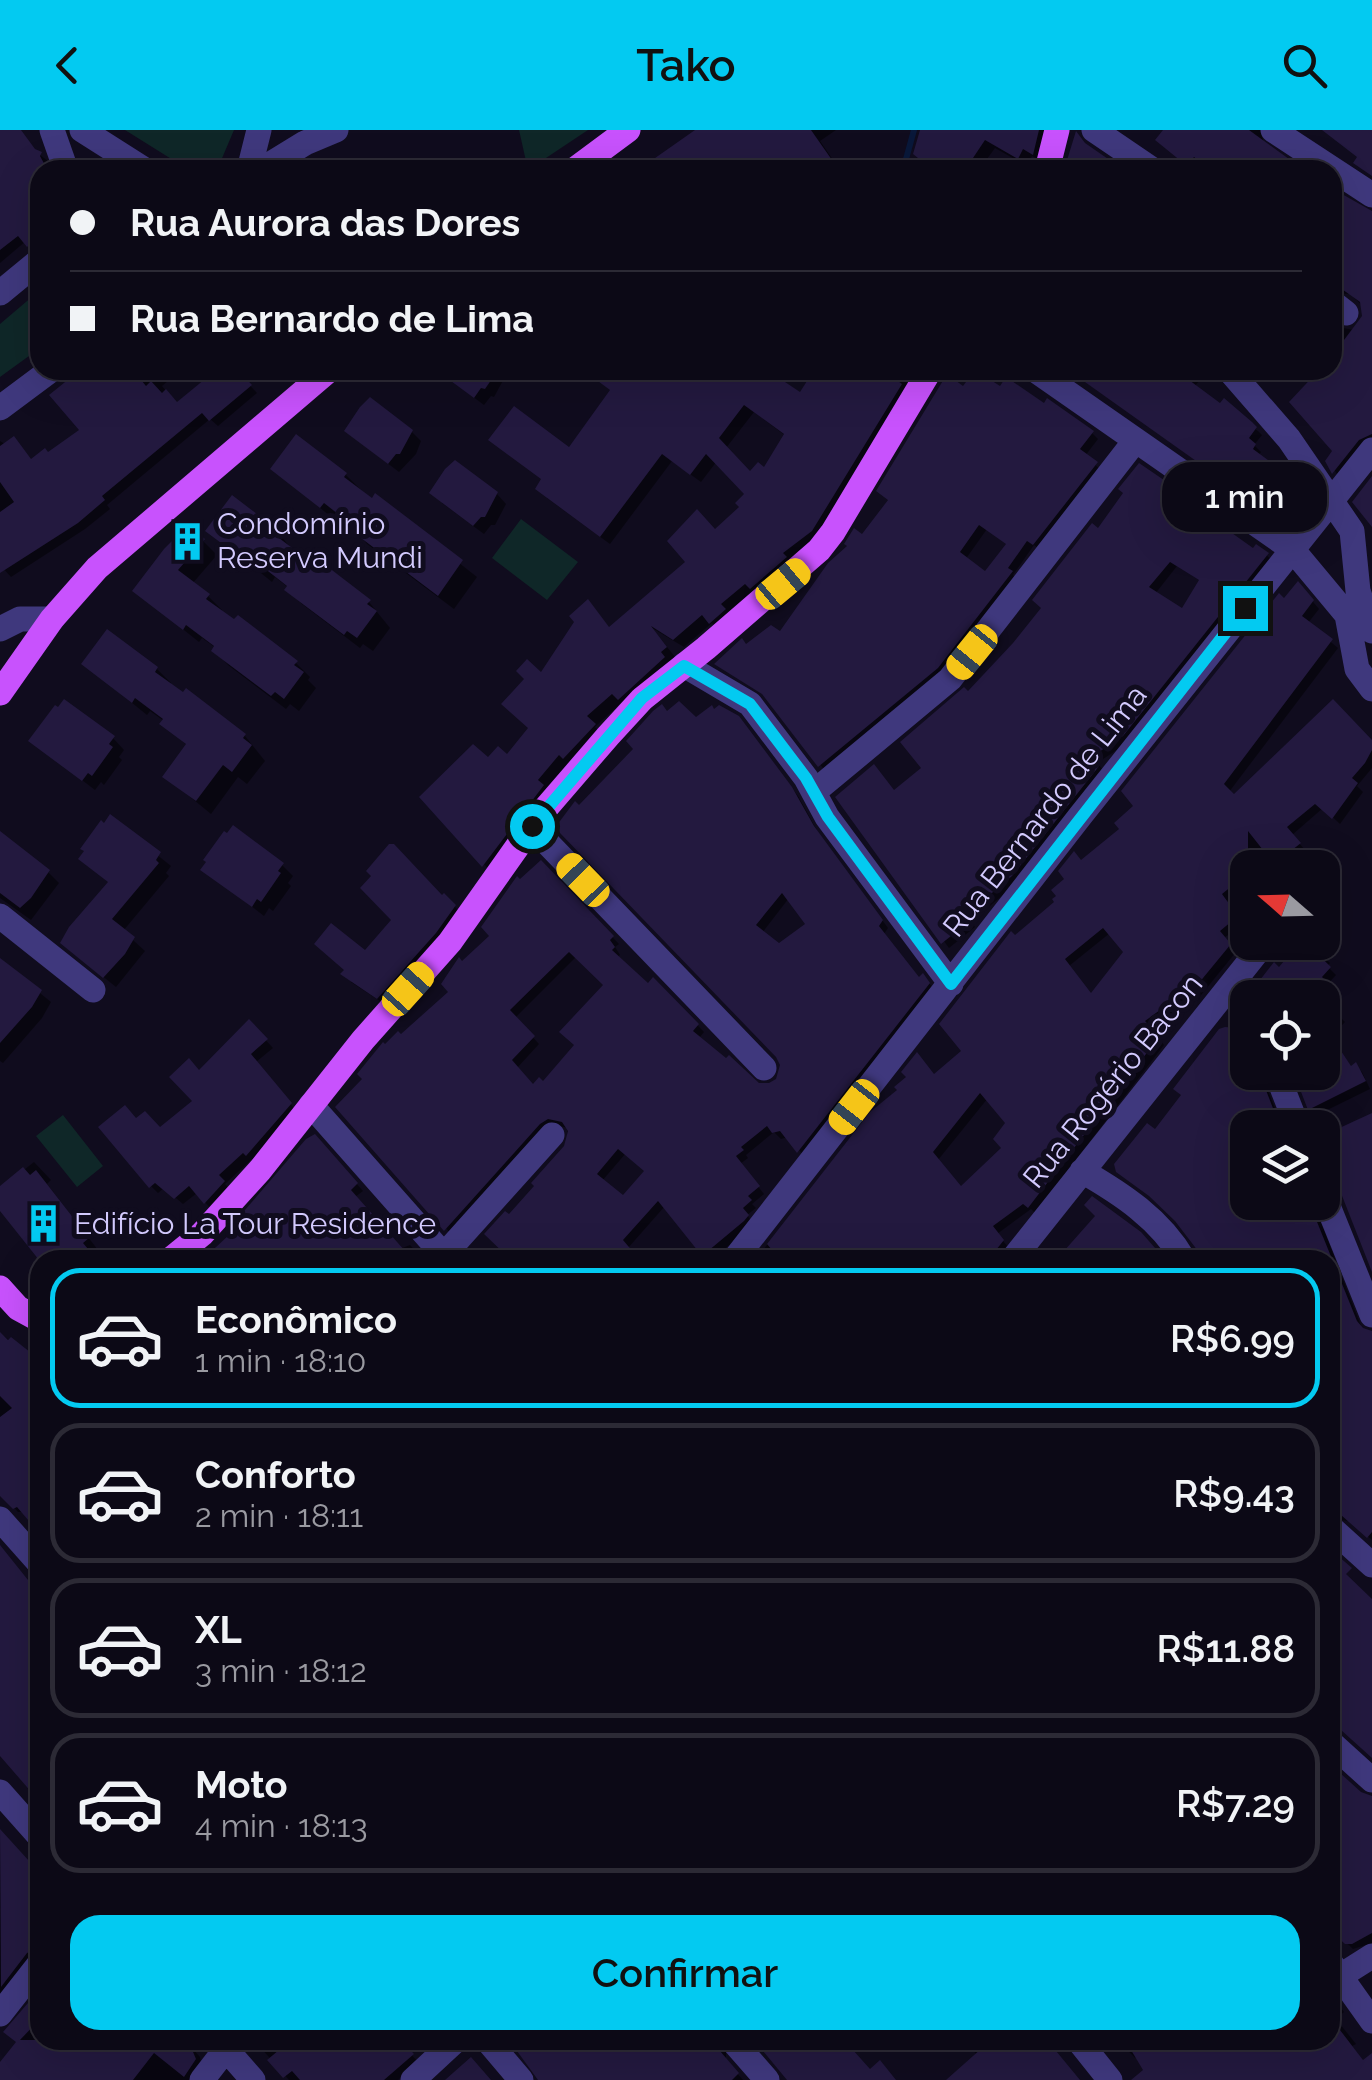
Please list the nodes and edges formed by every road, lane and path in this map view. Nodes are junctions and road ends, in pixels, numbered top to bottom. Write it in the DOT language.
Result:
graph roads {
  1 [pos="52,130"];
  2 [pos="82,130"];
  3 [pos="260,130"];
  4 [pos="628,130"];
  5 [pos="1057,130"];
  6 [pos="1094,130"];
  7 [pos="1273,130"];
  8 [pos="330,131"];
  9 [pos="62,160"];
  10 [pos="129,160"];
  11 [pos="252,160"];
  12 [pos="277,160"];
  13 [pos="588,160"];
  14 [pos="1050,160"];
  15 [pos="1138,160"];
  16 [pos="1319,160"];
  17 [pos="1342,175"];
  18 [pos="1372,195"];
  19 [pos="30,268"];
  20 [pos="0,293"];
  21 [pos="38,380"];
  22 [pos="316,380"];
  23 [pos="924,380"];
  24 [pos="1049,380"];
  25 [pos="1238,380"];
  26 [pos="0,408"];
  27 [pos="1135,441"];
  28 [pos="1372,450"];
  29 [pos="1332,500"];
  30 [pos="1292,549"];
  31 [pos="52,619"];
  32 [pos="0,629"];
  33 [pos="1372,631"];
  34 [pos="684,666"];
  35 [pos="1372,689"];
  36 [pos="0,693"];
  37 [pos="814,792"];
  38 [pos="532,826"];
  39 [pos="0,916"];
  40 [pos="1251,960"];
  41 [pos="1238,976"];
  42 [pos="1240,980"];
  43 [pos="951,984"];
  44 [pos="93,990"];
  45 [pos="764,1068"];
  46 [pos="312,1105"];
  47 [pos="552,1135"];
  48 [pos="1082,1171"];
  49 [pos="1334,1220"];
  50 [pos="190,1250"];
  51 [pos="440,1250"];
  52 [pos="452,1250"];
  53 [pos="742,1250"];
  54 [pos="1020,1250"];
  55 [pos="1176,1250"];
  56 [pos="0,1288"];
  57 [pos="30,1315"];
  58 [pos="1372,1315"];
  59 [pos="0,1519"];
  60 [pos="1340,1536"];
  61 [pos="30,1553"];
  62 [pos="1372,1564"];
  63 [pos="1340,1751"];
  64 [pos="1372,1780"];
  65 [pos="0,1792"];
  66 [pos="30,1826"];
  67 [pos="1372,1956"];
  68 [pos="1340,1967"];
  69 [pos="1340,1974"];
  70 [pos="30,1976"];
  71 [pos="0,2014"];
  72 [pos="1372,2021"];
  73 [pos="219,2050"];
  74 [pos="226,2050"];
  75 [pos="445,2050"];
  76 [pos="496,2050"];
  77 [pos="741,2050"];
  78 [pos="1086,2050"];
  79 [pos="202,2080"];
  80 [pos="253,2080"];
  81 [pos="412,2080"];
  82 [pos="521,2080"];
  83 [pos="768,2080"];
  84 [pos="1110,2080"];
  1 -- 9 [label="street"];
  2 -- 10 [label="street"];
  3 -- 11 [label="street"];
  4 -- 13 [label="main road"];
  5 -- 14 [label="main road"];
  6 -- 15 [label="street"];
  7 -- 16 [label="street"];
  8 -- 12 [label="street"];
  17 -- 18 [label="street"];
  19 -- 20 [label="street"];
  21 -- 26 [label="street"];
  22 -- 31 [label="main road"];
  23 -- 34 [label="main road"];
  24 -- 27 [label="street"];
  25 -- 29 [label="street"];
  27 -- 30 [label="street"];
  27 -- 37 [label="street"];
  28 -- 29 [label="street, Rua Bernardo de Lima"];
  29 -- 30 [label="street, Rua Bernardo de Lima"];
  29 -- 33 [label="street"];
  30 -- 35 [label="street"];
  30 -- 43 [label="street, Rua Bernardo de Lima"];
  31 -- 32 [label="street"];
  31 -- 36 [label="main road"];
  34 -- 37 [label="street"];
  34 -- 38 [label="main road"];
  37 -- 43 [label="street"];
  38 -- 45 [label="street"];
  38 -- 46 [label="main road"];
  39 -- 44 [label="street"];
  40 -- 41 [label="street, Rua Rogério Bacon"];
  41 -- 42 [label="street"];
  41 -- 48 [label="street, Rua Rogério Bacon"];
  43 -- 53 [label="street, Rua Bernardo de Lima"];
  46 -- 50 [label="main road"];
  46 -- 51 [label="street"];
  47 -- 52 [label="street"];
  48 -- 54 [label="street, Rua Rogério Bacon"];
  48 -- 55 [label="street"];
  49 -- 58 [label="street"];
  56 -- 57 [label="main road"];
  59 -- 61 [label="street"];
  60 -- 62 [label="street"];
  63 -- 64 [label="street"];
  65 -- 66 [label="street"];
  67 -- 68 [label="street"];
  69 -- 72 [label="street"];
  70 -- 71 [label="street"];
  73 -- 79 [label="street"];
  74 -- 80 [label="street"];
  75 -- 81 [label="street"];
  76 -- 82 [label="street"];
  77 -- 83 [label="street"];
  78 -- 84 [label="street"];
}
